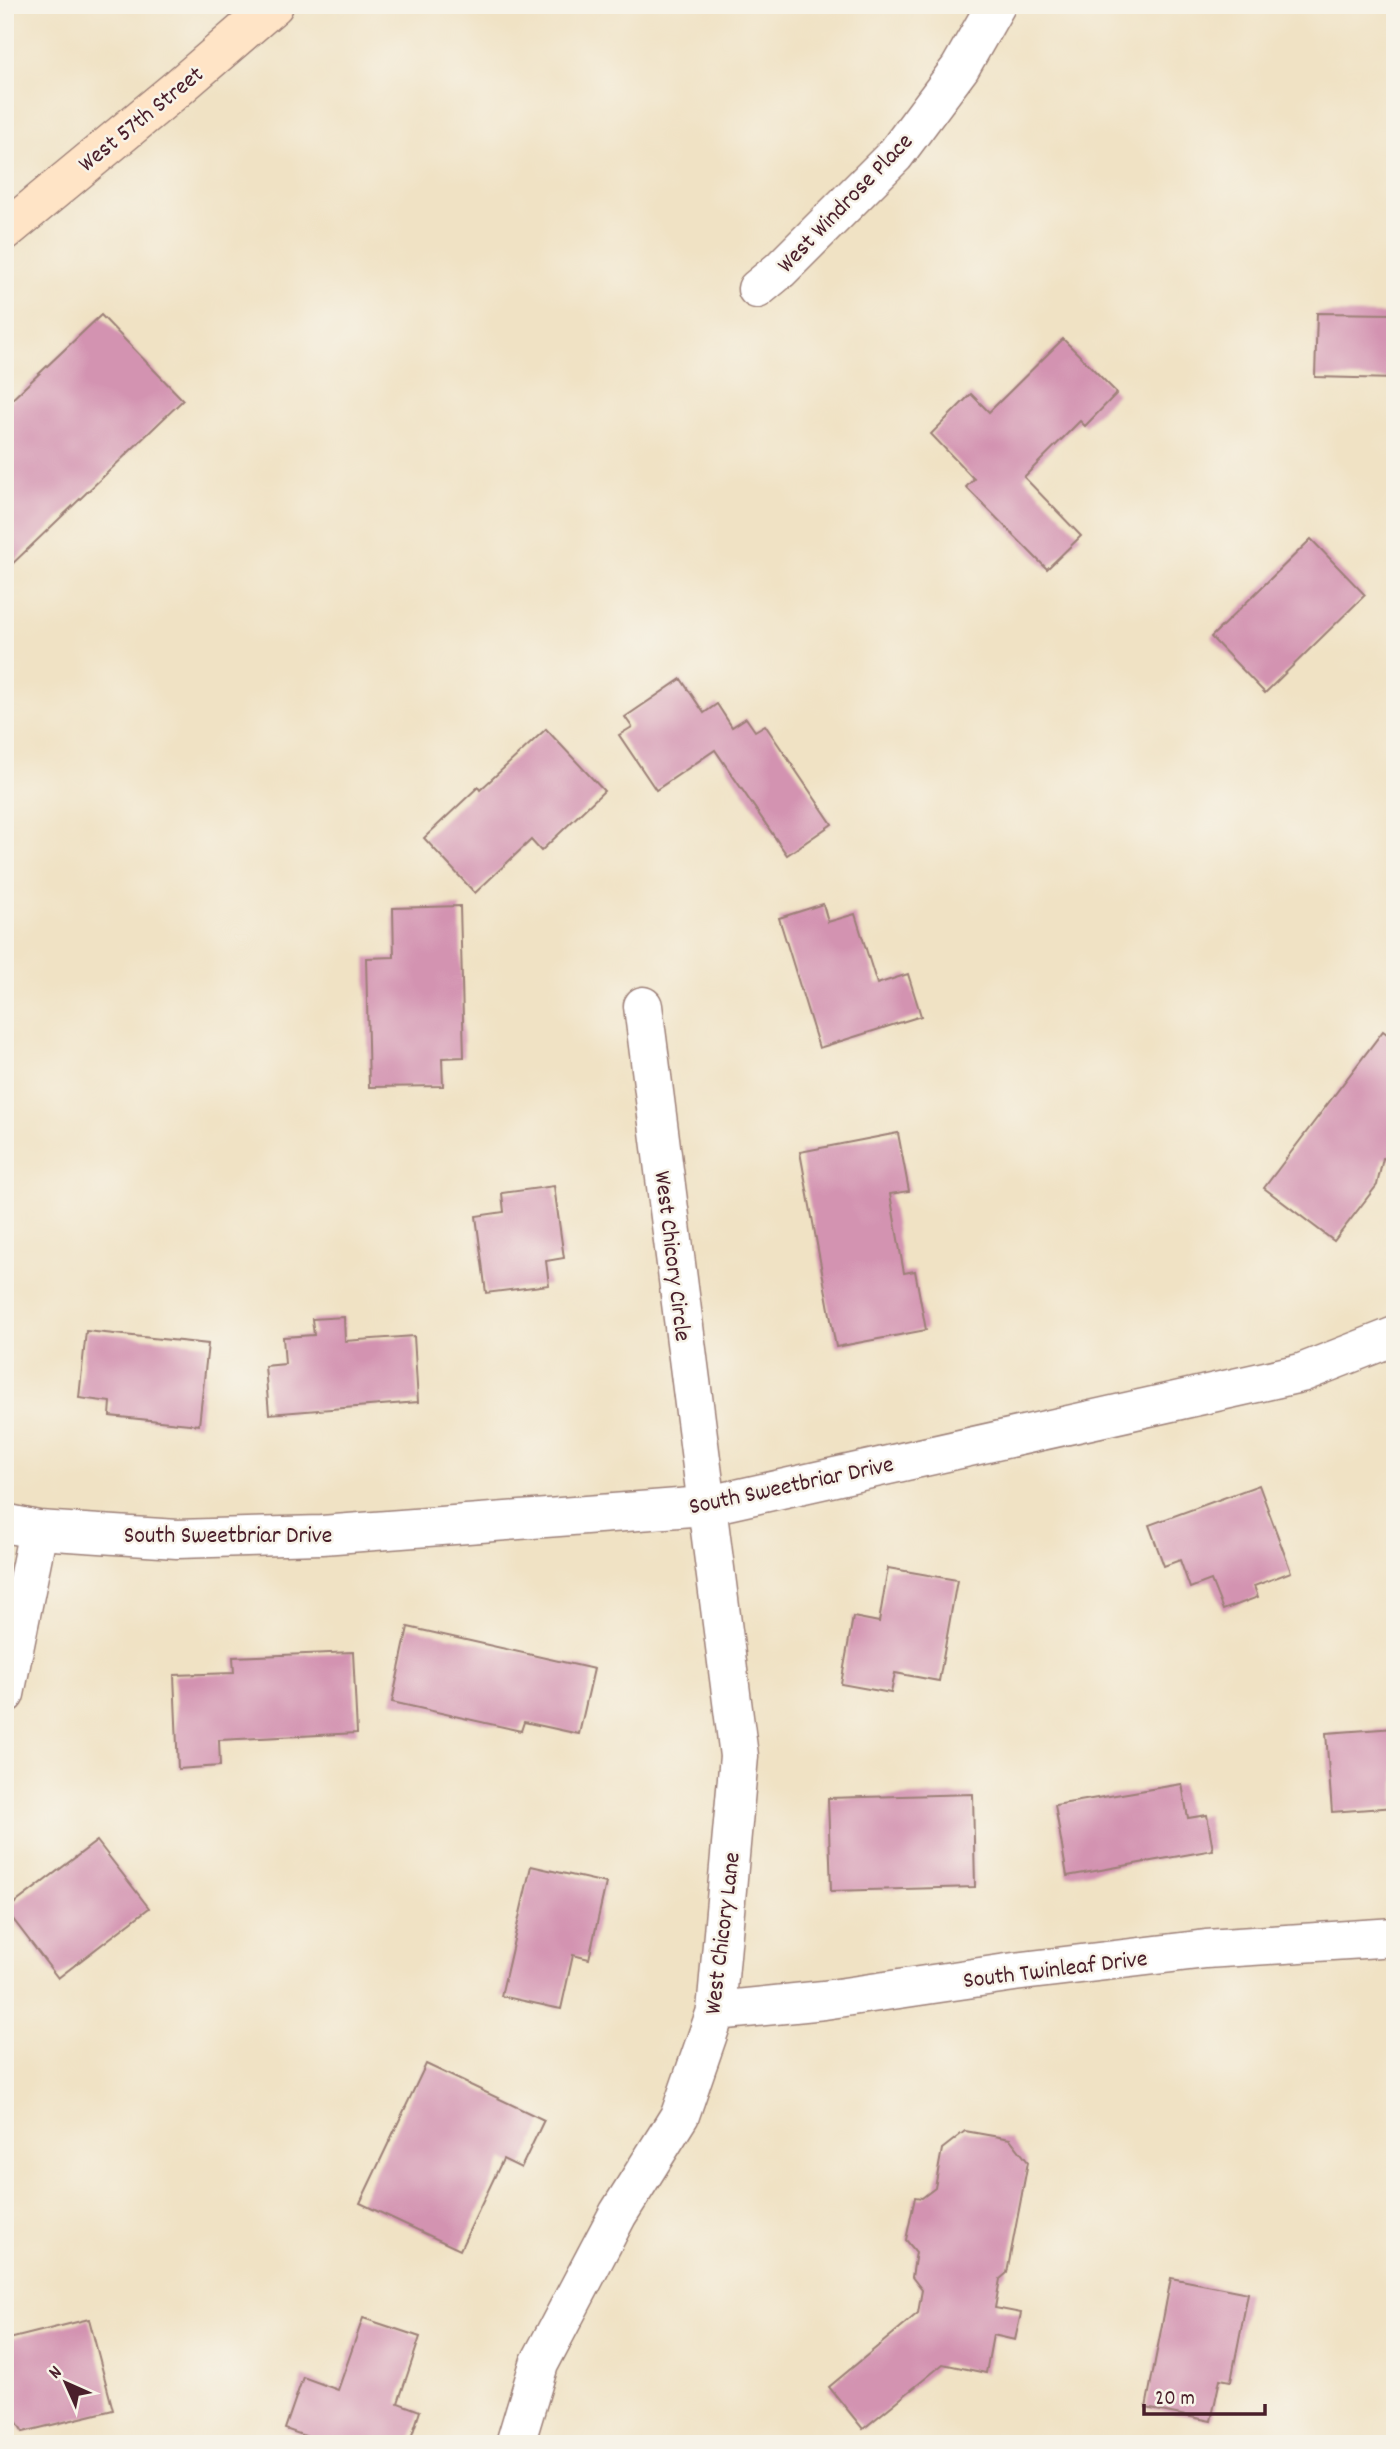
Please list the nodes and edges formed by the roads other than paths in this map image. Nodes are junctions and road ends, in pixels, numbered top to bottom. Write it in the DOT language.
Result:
graph roads {
  1 [pos="274,5"];
  2 [pos="996,5"];
  3 [pos="5,231"];
  4 [pos="757,289"];
  5 [pos="643,1006"];
  6 [pos="1395,1336"];
  7 [pos="705,1506"];
  8 [pos="21,1526"];
  9 [pos="5,1694"];
  10 [pos="1395,1937"];
  11 [pos="716,2011"];
  12 [pos="515,2444"];
  1 -- 3 [label="main road, West 57th Street"];
  2 -- 4 [label="street, West Windrose Place"];
  5 -- 7 [label="street, West Chicory Circle"];
  6 -- 7 [label="street, South Sweetbriar Drive"];
  7 -- 8 [label="street, South Sweetbriar Drive"];
  7 -- 11 [label="street, West Chicory Lane"];
  8 -- 9 [label="street"];
  10 -- 11 [label="street, South Twinleaf Drive"];
  11 -- 12 [label="street, West Chicory Lane"];
}
